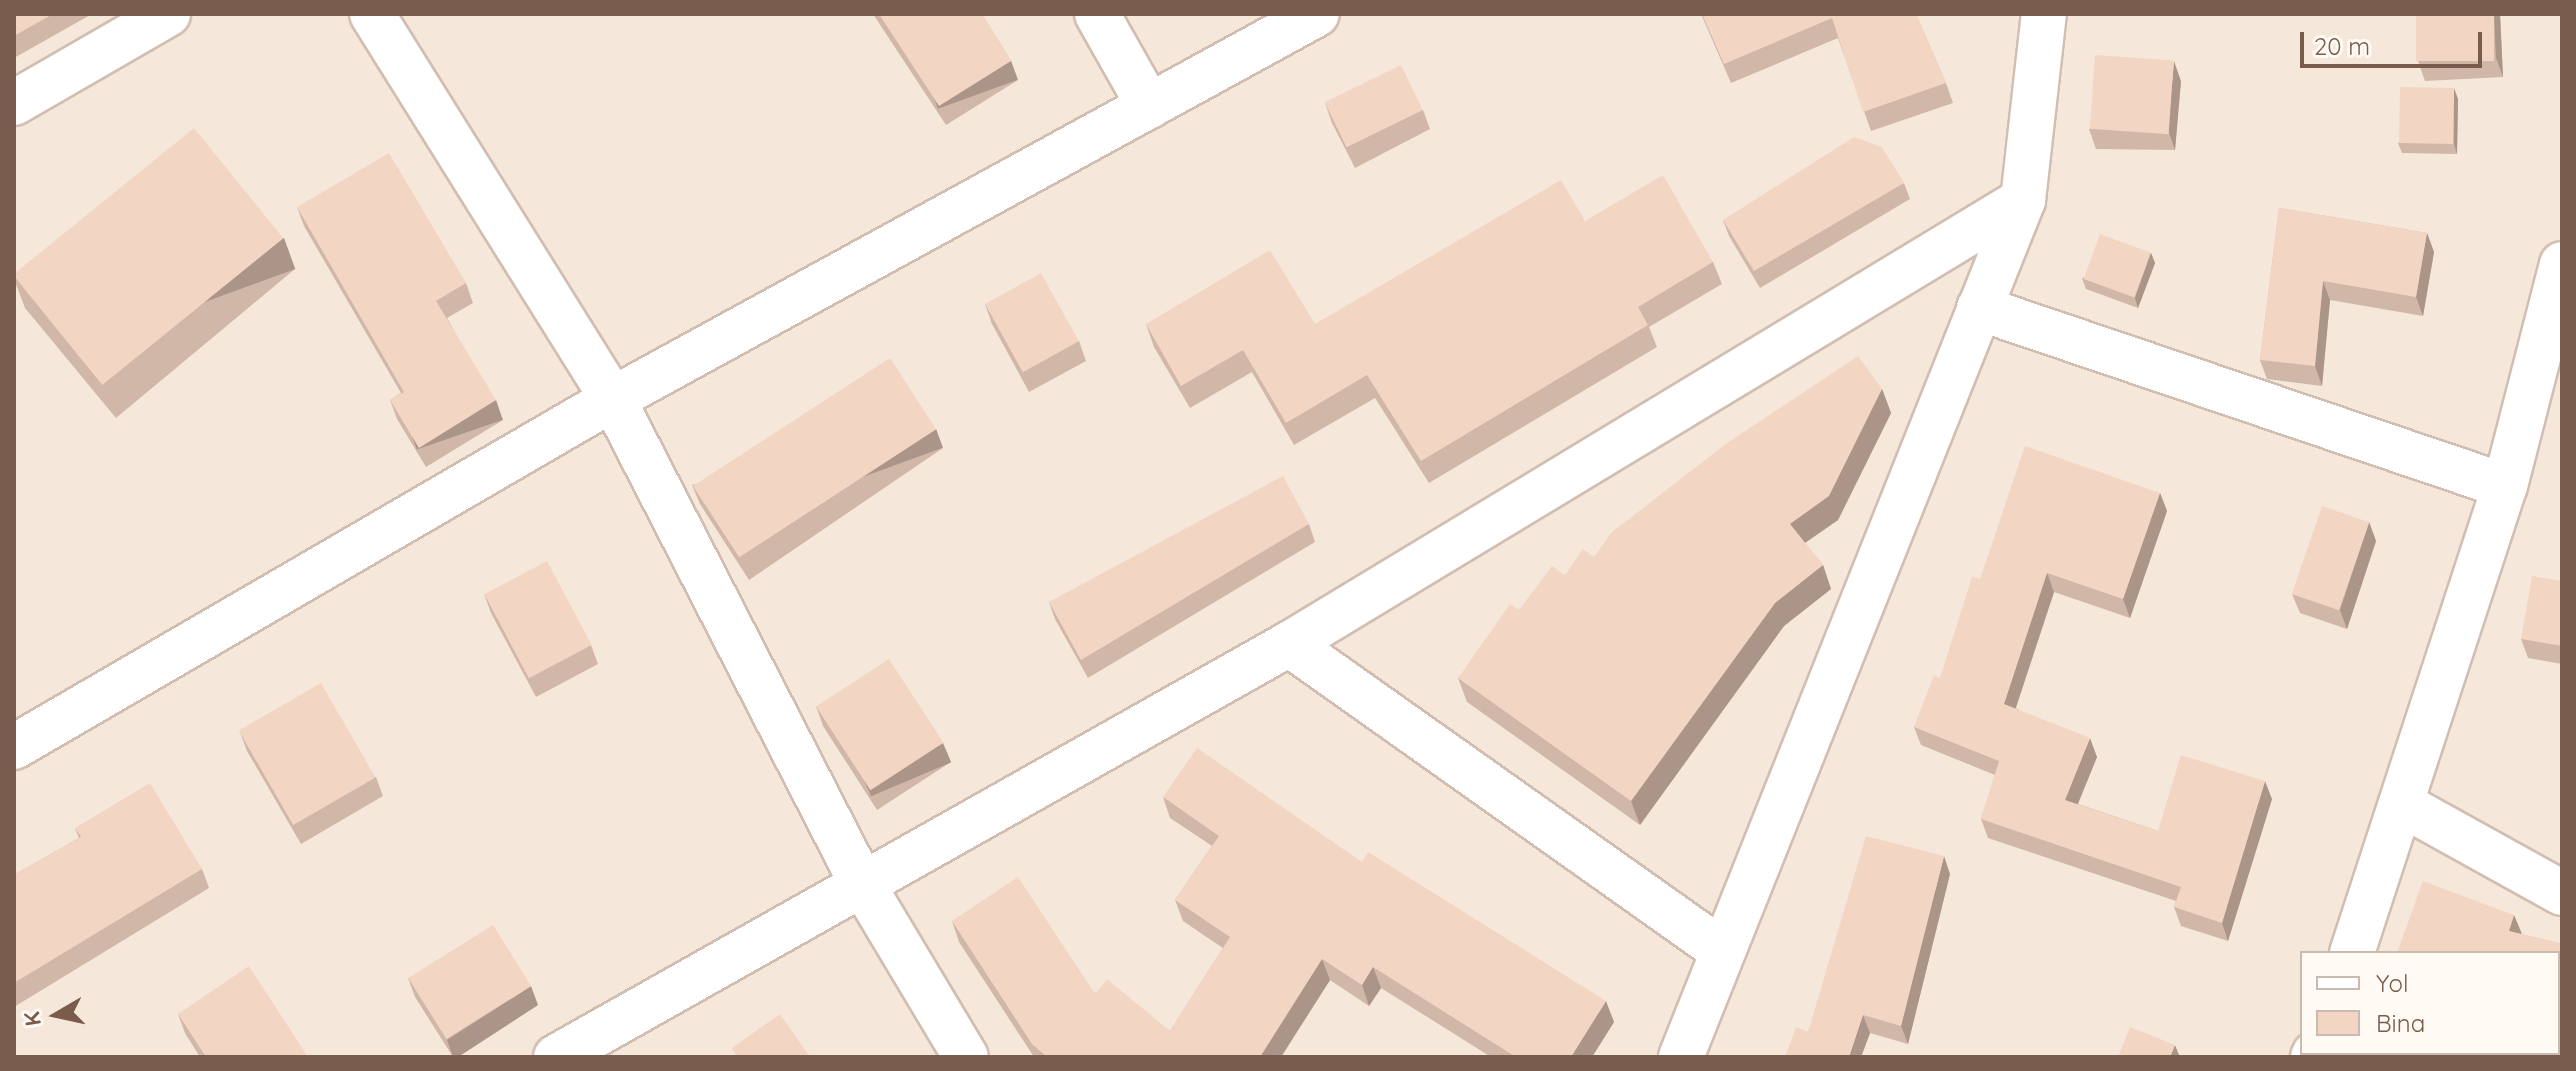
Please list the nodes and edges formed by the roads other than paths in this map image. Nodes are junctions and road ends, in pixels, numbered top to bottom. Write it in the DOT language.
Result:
graph roads {
  1 [pos="168,14"];
  2 [pos="372,14"];
  3 [pos="1097,14"];
  4 [pos="1317,14"];
  5 [pos="2044,14"];
  6 [pos="14,103"];
  7 [pos="1149,106"];
  8 [pos="2023,200"];
  9 [pos="2562,264"];
  10 [pos="1979,308"];
  11 [pos="613,399"];
  12 [pos="2505,486"];
  13 [pos="1289,644"];
  14 [pos="14,747"];
  15 [pos="2405,806"];
  16 [pos="860,880"];
  17 [pos="2562,893"];
  18 [pos="1721,950"];
  19 [pos="2353,951"];
  20 [pos="556,1057"];
  21 [pos="966,1057"];
  22 [pos="1681,1057"];
  1 -- 6 [label="street"];
  2 -- 11 [label="street"];
  3 -- 7 [label="street"];
  4 -- 7 [label="street"];
  5 -- 8 [label="street"];
  7 -- 11 [label="street"];
  8 -- 10 [label="street"];
  8 -- 13 [label="street"];
  9 -- 12 [label="street"];
  10 -- 12 [label="street"];
  10 -- 18 [label="street"];
  11 -- 14 [label="street"];
  11 -- 16 [label="street"];
  12 -- 15 [label="street"];
  13 -- 16 [label="street"];
  13 -- 18 [label="street"];
  15 -- 17 [label="street"];
  15 -- 19 [label="street"];
  16 -- 20 [label="street"];
  16 -- 21 [label="street"];
  18 -- 22 [label="street"];
}
